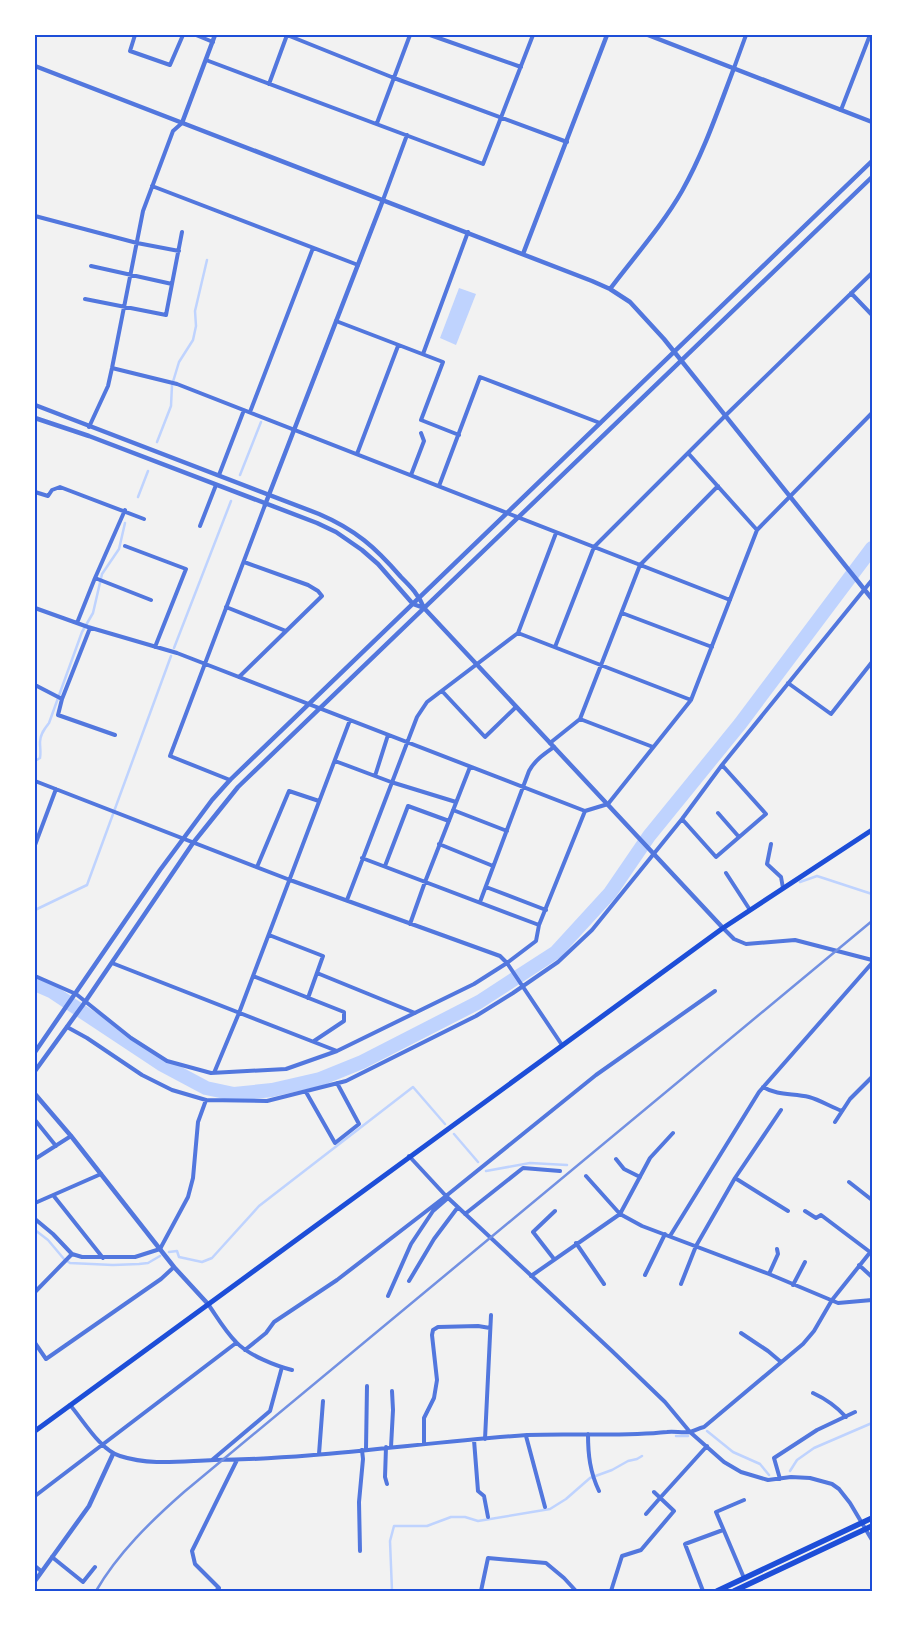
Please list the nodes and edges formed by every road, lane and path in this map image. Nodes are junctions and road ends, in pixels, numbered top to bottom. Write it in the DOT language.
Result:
graph roads {
  1 [pos="135,35"];
  2 [pos="183,35"];
  3 [pos="196,35"];
  4 [pos="215,35"];
  5 [pos="287,35"];
  6 [pos="410,35"];
  7 [pos="430,35"];
  8 [pos="533,35"];
  9 [pos="608,35"];
  10 [pos="648,35"];
  11 [pos="746,35"];
  12 [pos="870,35"];
  13 [pos="444,37"];
  14 [pos="213,42"];
  15 [pos="206,60"];
  16 [pos="35,66"];
  17 [pos="521,67"];
  18 [pos="734,68"];
  19 [pos="394,78"];
  20 [pos="269,84"];
  21 [pos="841,110"];
  22 [pos="502,116"];
  23 [pos="872,122"];
  24 [pos="182,123"];
  25 [pos="377,123"];
  26 [pos="407,135"];
  27 [pos="567,142"];
  28 [pos="872,161"];
  29 [pos="872,177"];
  30 [pos="152,186"];
  31 [pos="383,200"];
  32 [pos="35,216"];
  33 [pos="182,232"];
  34 [pos="468,232"];
  35 [pos="137,243"];
  36 [pos="313,248"];
  37 [pos="179,251"];
  38 [pos="524,254"];
  39 [pos="358,265"];
  40 [pos="90,266"];
  41 [pos="872,273"];
  42 [pos="131,275"];
  43 [pos="172,284"];
  44 [pos="610,289"];
  45 [pos="851,294"];
  46 [pos="85,299"];
  47 [pos="124,307"];
  48 [pos="872,315"];
  49 [pos="336,321"];
  50 [pos="398,346"];
  51 [pos="674,352"];
  52 [pos="422,354"];
  53 [pos="681,360"];
  54 [pos="112,368"];
  55 [pos="35,404"];
  56 [pos="244,410"];
  57 [pos="250,412"];
  58 [pos="872,414"];
  59 [pos="726,415"];
  60 [pos="35,418"];
  61 [pos="600,423"];
  62 [pos="89,427"];
  63 [pos="294,430"];
  64 [pos="421,433"];
  65 [pos="459,435"];
  66 [pos="688,453"];
  67 [pos="356,454"];
  68 [pos="411,475"];
  69 [pos="219,476"];
  70 [pos="216,485"];
  71 [pos="439,486"];
  72 [pos="718,486"];
  73 [pos="35,492"];
  74 [pos="269,494"];
  75 [pos="789,496"];
  76 [pos="265,505"];
  77 [pos="124,510"];
  78 [pos="506,513"];
  79 [pos="517,518"];
  80 [pos="144,519"];
  81 [pos="200,526"];
  82 [pos="757,530"];
  83 [pos="556,533"];
  84 [pos="125,546"];
  85 [pos="594,547"];
  86 [pos="244,562"];
  87 [pos="640,565"];
  88 [pos="95,578"];
  89 [pos="872,580"];
  90 [pos="863,588"];
  91 [pos="420,597"];
  92 [pos="872,599"];
  93 [pos="151,600"];
  94 [pos="730,600"];
  95 [pos="413,604"];
  96 [pos="226,607"];
  97 [pos="35,608"];
  98 [pos="424,608"];
  99 [pos="622,613"];
  100 [pos="78,623"];
  101 [pos="89,627"];
  102 [pos="286,630"];
  103 [pos="518,633"];
  104 [pos="155,647"];
  105 [pos="555,647"];
  106 [pos="712,648"];
  107 [pos="872,662"];
  108 [pos="205,664"];
  109 [pos="477,665"];
  110 [pos="602,665"];
  111 [pos="239,678"];
  112 [pos="788,683"];
  113 [pos="35,685"];
  114 [pos="442,691"];
  115 [pos="62,699"];
  116 [pos="690,700"];
  117 [pos="308,704"];
  118 [pos="516,707"];
  119 [pos="320,708"];
  120 [pos="580,719"];
  121 [pos="350,720"];
  122 [pos="115,735"];
  123 [pos="388,735"];
  124 [pos="406,743"];
  125 [pos="552,745"];
  126 [pos="653,747"];
  127 [pos="335,761"];
  128 [pos="722,766"];
  129 [pos="470,767"];
  130 [pos="375,776"];
  131 [pos="230,780"];
  132 [pos="35,781"];
  133 [pos="391,782"];
  134 [pos="523,788"];
  135 [pos="56,789"];
  136 [pos="320,801"];
  137 [pos="456,802"];
  138 [pos="608,804"];
  139 [pos="452,810"];
  140 [pos="585,811"];
  141 [pos="718,814"];
  142 [pos="682,819"];
  143 [pos="448,821"];
  144 [pos="872,830"];
  145 [pos="507,831"];
  146 [pos="739,837"];
  147 [pos="183,838"];
  148 [pos="193,843"];
  149 [pos="439,844"];
  150 [pos="771,844"];
  151 [pos="35,846"];
  152 [pos="653,853"];
  153 [pos="362,858"];
  154 [pos="385,866"];
  155 [pos="493,866"];
  156 [pos="257,867"];
  157 [pos="726,873"];
  158 [pos="290,880"];
  159 [pos="425,882"];
  160 [pos="486,887"];
  161 [pos="784,888"];
  162 [pos="347,900"];
  163 [pos="480,902"];
  164 [pos="546,910"];
  165 [pos="750,910"];
  166 [pos="410,924"];
  167 [pos="540,925"];
  168 [pos="723,928"];
  169 [pos="269,935"];
  170 [pos="872,962"];
  171 [pos="112,963"];
  172 [pos="508,964"];
  173 [pos="317,973"];
  174 [pos="35,976"];
  175 [pos="253,976"];
  176 [pos="522,985"];
  177 [pos="715,991"];
  178 [pos="75,996"];
  179 [pos="308,998"];
  180 [pos="84,1003"];
  181 [pos="239,1012"];
  182 [pos="415,1013"];
  183 [pos="68,1026"];
  184 [pos="314,1041"];
  185 [pos="562,1045"];
  186 [pos="337,1051"];
  187 [pos="35,1052"];
  188 [pos="35,1071"];
  189 [pos="214,1072"];
  190 [pos="872,1077"];
  191 [pos="337,1083"];
  192 [pos="763,1087"];
  193 [pos="306,1092"];
  194 [pos="35,1094"];
  195 [pos="206,1100"];
  196 [pos="781,1110"];
  197 [pos="842,1111"];
  198 [pos="35,1120"];
  199 [pos="835,1122"];
  200 [pos="673,1133"];
  201 [pos="71,1136"];
  202 [pos="56,1146"];
  203 [pos="409,1156"];
  204 [pos="35,1159"];
  205 [pos="616,1159"];
  206 [pos="560,1171"];
  207 [pos="101,1174"];
  208 [pos="586,1176"];
  209 [pos="640,1177"];
  210 [pos="734,1178"];
  211 [pos="849,1182"];
  212 [pos="53,1195"];
  213 [pos="447,1197"];
  214 [pos="872,1200"];
  215 [pos="35,1203"];
  216 [pos="458,1207"];
  217 [pos="555,1211"];
  218 [pos="788,1211"];
  219 [pos="805,1211"];
  220 [pos="465,1214"];
  221 [pos="620,1214"];
  222 [pos="35,1220"];
  223 [pos="665,1234"];
  224 [pos="670,1236"];
  225 [pos="576,1243"];
  226 [pos="696,1246"];
  227 [pos="160,1249"];
  228 [pos="777,1249"];
  229 [pos="871,1251"];
  230 [pos="72,1254"];
  231 [pos="103,1258"];
  232 [pos="554,1259"];
  233 [pos="805,1262"];
  234 [pos="859,1265"];
  235 [pos="174,1267"];
  236 [pos="769,1274"];
  237 [pos="645,1275"];
  238 [pos="531,1276"];
  239 [pos="872,1277"];
  240 [pos="409,1281"];
  241 [pos="604,1284"];
  242 [pos="681,1284"];
  243 [pos="793,1285"];
  244 [pos="35,1292"];
  245 [pos="388,1296"];
  246 [pos="832,1300"];
  247 [pos="872,1300"];
  248 [pos="208,1304"];
  249 [pos="491,1315"];
  250 [pos="490,1328"];
  251 [pos="741,1334"];
  252 [pos="236,1342"];
  253 [pos="35,1343"];
  254 [pos="245,1350"];
  255 [pos="781,1362"];
  256 [pos="282,1367"];
  257 [pos="292,1370"];
  258 [pos="367,1386"];
  259 [pos="392,1391"];
  260 [pos="813,1393"];
  261 [pos="323,1401"];
  262 [pos="70,1405"];
  263 [pos="855,1412"];
  264 [pos="846,1417"];
  265 [pos="35,1431"];
  266 [pos="690,1432"];
  267 [pos="588,1434"];
  268 [pos="526,1436"];
  269 [pos="486,1439"];
  270 [pos="474,1440"];
  271 [pos="102,1444"];
  272 [pos="424,1444"];
  273 [pos="707,1446"];
  274 [pos="389,1447"];
  275 [pos="364,1449"];
  276 [pos="113,1454"];
  277 [pos="319,1454"];
  278 [pos="212,1460"];
  279 [pos="237,1460"];
  280 [pos="780,1479"];
  281 [pos="387,1484"];
  282 [pos="599,1491"];
  283 [pos="654,1492"];
  284 [pos="35,1496"];
  285 [pos="660,1498"];
  286 [pos="744,1500"];
  287 [pos="545,1507"];
  288 [pos="646,1514"];
  289 [pos="488,1517"];
  290 [pos="872,1518"];
  291 [pos="861,1523"];
  292 [pos="872,1526"];
  293 [pos="865,1529"];
  294 [pos="723,1530"];
  295 [pos="872,1540"];
  296 [pos="360,1551"];
  297 [pos="52,1556"];
  298 [pos="35,1566"];
  299 [pos="95,1567"];
  300 [pos="41,1571"];
  301 [pos="744,1578"];
  302 [pos="35,1581"];
  303 [pos="216,1591"];
  304 [pos="481,1591"];
  305 [pos="576,1591"];
  306 [pos="610,1591"];
  307 [pos="703,1591"];
  308 [pos="717,1591"];
  309 [pos="734,1591"];
  1 -- 2 [label="street"];
  3 -- 14 [label="street"];
  4 -- 14 [label="street"];
  5 -- 19 [label="street"];
  5 -- 20 [label="street"];
  6 -- 19 [label="street"];
  7 -- 13 [label="street"];
  8 -- 17 [label="street"];
  9 -- 27 [label="street"];
  10 -- 18 [label="street"];
  11 -- 18 [label="street"];
  12 -- 21 [label="street"];
  13 -- 17 [label="street"];
  14 -- 15 [label="street"];
  15 -- 20 [label="street"];
  15 -- 24 [label="street"];
  16 -- 24 [label="street"];
  17 -- 22 [label="street"];
  18 -- 21 [label="street"];
  18 -- 44 [label="street"];
  19 -- 22 [label="street"];
  19 -- 25 [label="street"];
  20 -- 25 [label="street"];
  21 -- 23 [label="street"];
  22 -- 26 [label="street"];
  22 -- 27 [label="street"];
  24 -- 30 [label="street"];
  24 -- 31 [label="street"];
  25 -- 26 [label="street"];
  26 -- 31 [label="street"];
  27 -- 38 [label="street"];
  28 -- 51 [label="street"];
  29 -- 53 [label="street"];
  30 -- 35 [label="street"];
  30 -- 36 [label="street"];
  31 -- 34 [label="street"];
  31 -- 39 [label="street"];
  32 -- 35 [label="street"];
  33 -- 37 [label="street"];
  34 -- 38 [label="street"];
  34 -- 52 [label="street"];
  35 -- 37 [label="street"];
  35 -- 42 [label="street"];
  36 -- 39 [label="street"];
  36 -- 57 [label="street"];
  37 -- 43 [label="street"];
  38 -- 44 [label="street"];
  39 -- 49 [label="street"];
  40 -- 42 [label="street"];
  41 -- 45 [label="street"];
  42 -- 43 [label="street"];
  42 -- 47 [label="street"];
  43 -- 47 [label="street"];
  44 -- 51 [label="street"];
  45 -- 48 [label="street"];
  45 -- 59 [label="street"];
  46 -- 47 [label="street"];
  47 -- 54 [label="street"];
  49 -- 50 [label="street"];
  49 -- 63 [label="street"];
  50 -- 52 [label="street"];
  50 -- 67 [label="street"];
  51 -- 53 [label="street"];
  51 -- 61 [label="street"];
  52 -- 65 [label="street"];
  53 -- 59 [label="street"];
  53 -- 79 [label="street"];
  54 -- 56 [label="street"];
  54 -- 62 [label="street"];
  55 -- 62 [label="street"];
  56 -- 57 [label="street"];
  56 -- 69 [label="street"];
  57 -- 63 [label="street"];
  58 -- 75 [label="street"];
  59 -- 66 [label="street"];
  59 -- 75 [label="street"];
  60 -- 70 [label="street"];
  61 -- 65 [label="street"];
  61 -- 78 [label="street"];
  62 -- 69 [label="street"];
  63 -- 67 [label="street"];
  63 -- 74 [label="street"];
  64 -- 68 [label="street"];
  65 -- 71 [label="street"];
  66 -- 72 [label="street"];
  66 -- 85 [label="street"];
  67 -- 68 [label="street"];
  68 -- 71 [label="street"];
  69 -- 74 [label="street"];
  70 -- 76 [label="street"];
  70 -- 81 [label="street"];
  71 -- 78 [label="street"];
  72 -- 82 [label="street"];
  72 -- 87 [label="street"];
  73 -- 77 [label="street"];
  74 -- 76 [label="street"];
  74 -- 91 [label="street"];
  75 -- 82 [label="street"];
  75 -- 90 [label="street"];
  76 -- 86 [label="street"];
  76 -- 95 [label="street"];
  77 -- 80 [label="street"];
  77 -- 88 [label="street"];
  78 -- 79 [label="street"];
  78 -- 91 [label="street"];
  79 -- 83 [label="street"];
  79 -- 98 [label="street"];
  82 -- 94 [label="street"];
  83 -- 85 [label="street"];
  83 -- 103 [label="street"];
  84 -- 104 [label="street"];
  85 -- 87 [label="street"];
  85 -- 105 [label="street"];
  86 -- 96 [label="street"];
  86 -- 102 [label="street"];
  87 -- 94 [label="street"];
  87 -- 99 [label="street"];
  88 -- 93 [label="street"];
  88 -- 100 [label="street"];
  89 -- 90 [label="street"];
  90 -- 92 [label="street"];
  90 -- 112 [label="street"];
  91 -- 95 [label="street"];
  91 -- 98 [label="street"];
  94 -- 106 [label="street"];
  95 -- 98 [label="street"];
  95 -- 117 [label="street"];
  96 -- 102 [label="street"];
  96 -- 108 [label="street"];
  97 -- 100 [label="street"];
  98 -- 109 [label="street"];
  98 -- 119 [label="street"];
  99 -- 106 [label="street"];
  99 -- 110 [label="street"];
  100 -- 101 [label="street"];
  101 -- 104 [label="street"];
  101 -- 115 [label="street"];
  102 -- 111 [label="street"];
  103 -- 105 [label="street"];
  103 -- 109 [label="street"];
  104 -- 108 [label="street"];
  105 -- 110 [label="street"];
  106 -- 116 [label="street"];
  107 -- 112 [label="street"];
  108 -- 111 [label="street"];
  108 -- 131 [label="street"];
  109 -- 114 [label="street"];
  109 -- 118 [label="street"];
  110 -- 116 [label="street"];
  110 -- 120 [label="street"];
  111 -- 117 [label="street"];
  112 -- 128 [label="street"];
  113 -- 115 [label="street"];
  114 -- 118 [label="street"];
  114 -- 124 [label="street"];
  115 -- 122 [label="street"];
  116 -- 126 [label="street"];
  117 -- 119 [label="street"];
  117 -- 131 [label="street"];
  118 -- 125 [label="street"];
  119 -- 121 [label="street"];
  119 -- 148 [label="street"];
  120 -- 125 [label="street"];
  120 -- 126 [label="street"];
  121 -- 123 [label="street"];
  121 -- 127 [label="street"];
  123 -- 124 [label="street"];
  123 -- 130 [label="street"];
  124 -- 129 [label="street"];
  124 -- 133 [label="street"];
  125 -- 134 [label="street"];
  125 -- 138 [label="street"];
  126 -- 138 [label="street"];
  127 -- 130 [label="street"];
  127 -- 136 [label="street"];
  128 -- 142 [label="street"];
  128 -- 146 [label="street"];
  129 -- 134 [label="street"];
  129 -- 137 [label="street"];
  130 -- 133 [label="street"];
  131 -- 147 [label="street"];
  132 -- 135 [label="street"];
  133 -- 137 [label="street"];
  133 -- 153 [label="street"];
  134 -- 140 [label="street"];
  134 -- 145 [label="street"];
  135 -- 147 [label="street"];
  135 -- 151 [label="street"];
  136 -- 156 [label="street"];
  136 -- 158 [label="street"];
  137 -- 139 [label="street"];
  138 -- 140 [label="street"];
  138 -- 152 [label="street"];
  139 -- 143 [label="street"];
  139 -- 145 [label="street"];
  140 -- 164 [label="street"];
  141 -- 146 [label="street"];
  142 -- 146 [label="street"];
  142 -- 152 [label="street"];
  143 -- 149 [label="street"];
  143 -- 154 [label="street"];
  144 -- 161 [label="main road"];
  145 -- 155 [label="street"];
  147 -- 148 [label="street"];
  147 -- 178 [label="street"];
  148 -- 156 [label="street"];
  148 -- 171 [label="street"];
  149 -- 155 [label="street"];
  149 -- 159 [label="street"];
  150 -- 161 [label="street"];
  152 -- 168 [label="street"];
  152 -- 176 [label="street"];
  153 -- 154 [label="street"];
  153 -- 162 [label="street"];
  154 -- 159 [label="street"];
  155 -- 160 [label="street"];
  156 -- 158 [label="street"];
  157 -- 165 [label="street"];
  158 -- 162 [label="street"];
  158 -- 169 [label="street"];
  159 -- 163 [label="street"];
  159 -- 166 [label="street"];
  160 -- 163 [label="street"];
  160 -- 164 [label="street"];
  161 -- 165 [label="main road"];
  162 -- 166 [label="street"];
  163 -- 167 [label="street"];
  164 -- 167 [label="street"];
  165 -- 168 [label="main road"];
  166 -- 172 [label="street"];
  167 -- 172 [label="street"];
  168 -- 170 [label="street"];
  168 -- 185 [label="main road"];
  169 -- 173 [label="street"];
  169 -- 175 [label="street"];
  170 -- 192 [label="street"];
  171 -- 180 [label="street"];
  171 -- 181 [label="street"];
  172 -- 176 [label="street"];
  172 -- 182 [label="street"];
  173 -- 179 [label="street"];
  173 -- 182 [label="street"];
  174 -- 178 [label="street"];
  175 -- 179 [label="street"];
  175 -- 181 [label="street"];
  176 -- 185 [label="street"];
  176 -- 191 [label="street"];
  177 -- 213 [label="street"];
  178 -- 180 [label="street"];
  178 -- 187 [label="street"];
  179 -- 184 [label="street"];
  180 -- 183 [label="street"];
  180 -- 189 [label="street"];
  181 -- 184 [label="street"];
  181 -- 189 [label="street"];
  182 -- 186 [label="street"];
  183 -- 188 [label="street"];
  183 -- 195 [label="street"];
  184 -- 186 [label="street"];
  185 -- 203 [label="main road"];
  186 -- 189 [label="street"];
  190 -- 197 [label="street"];
  191 -- 193 [label="street"];
  191 -- 193 [label="street"];
  192 -- 197 [label="street"];
  192 -- 224 [label="street"];
  193 -- 195 [label="street"];
  194 -- 201 [label="street"];
  195 -- 227 [label="street"];
  196 -- 210 [label="street"];
  197 -- 199 [label="street"];
  198 -- 202 [label="street"];
  200 -- 209 [label="street"];
  201 -- 202 [label="street"];
  201 -- 207 [label="street"];
  202 -- 204 [label="street"];
  203 -- 213 [label="street"];
  203 -- 248 [label="main road"];
  205 -- 209 [label="street"];
  206 -- 220 [label="street"];
  207 -- 212 [label="street"];
  207 -- 227 [label="street"];
  208 -- 221 [label="street"];
  209 -- 221 [label="street"];
  210 -- 218 [label="street"];
  210 -- 226 [label="street"];
  211 -- 214 [label="street"];
  212 -- 215 [label="street"];
  212 -- 231 [label="street"];
  213 -- 216 [label="street"];
  213 -- 245 [label="street"];
  213 -- 254 [label="street"];
  216 -- 220 [label="street"];
  216 -- 240 [label="street"];
  217 -- 232 [label="street"];
  219 -- 229 [label="street"];
  220 -- 238 [label="street"];
  221 -- 223 [label="street"];
  221 -- 225 [label="street"];
  222 -- 230 [label="street"];
  223 -- 224 [label="street"];
  223 -- 237 [label="street"];
  224 -- 226 [label="street"];
  225 -- 232 [label="street"];
  225 -- 241 [label="street"];
  226 -- 236 [label="street"];
  226 -- 242 [label="street"];
  227 -- 231 [label="street"];
  227 -- 235 [label="street"];
  228 -- 236 [label="street"];
  229 -- 234 [label="street"];
  230 -- 231 [label="street"];
  230 -- 244 [label="street"];
  232 -- 238 [label="street"];
  233 -- 243 [label="street"];
  234 -- 239 [label="street"];
  234 -- 246 [label="street"];
  235 -- 248 [label="street"];
  235 -- 253 [label="street"];
  236 -- 243 [label="street"];
  238 -- 266 [label="street"];
  243 -- 246 [label="street"];
  246 -- 247 [label="street"];
  246 -- 255 [label="street"];
  248 -- 252 [label="street"];
  248 -- 262 [label="main road"];
  249 -- 250 [label="street"];
  250 -- 269 [label="street"];
  250 -- 272 [label="street"];
  251 -- 255 [label="street"];
  252 -- 254 [label="street"];
  252 -- 271 [label="street"];
  254 -- 256 [label="street"];
  255 -- 266 [label="street"];
  256 -- 257 [label="street"];
  256 -- 278 [label="street"];
  258 -- 275 [label="street"];
  259 -- 274 [label="street"];
  260 -- 264 [label="street"];
  261 -- 277 [label="street"];
  262 -- 265 [label="main road"];
  262 -- 271 [label="street"];
  263 -- 264 [label="street"];
  264 -- 280 [label="street"];
  266 -- 267 [label="street"];
  266 -- 273 [label="street"];
  267 -- 268 [label="street"];
  267 -- 282 [label="street"];
  268 -- 269 [label="street"];
  268 -- 287 [label="street"];
  269 -- 270 [label="street"];
  270 -- 272 [label="street"];
  270 -- 289 [label="street"];
  271 -- 276 [label="street"];
  271 -- 284 [label="street"];
  272 -- 274 [label="street"];
  273 -- 280 [label="street"];
  273 -- 285 [label="street"];
  274 -- 275 [label="street"];
  274 -- 281 [label="street"];
  275 -- 277 [label="street"];
  275 -- 296 [label="street"];
  276 -- 278 [label="street"];
  276 -- 297 [label="street"];
  277 -- 279 [label="street"];
  278 -- 279 [label="street"];
  279 -- 303 [label="street"];
  280 -- 291 [label="street"];
  283 -- 285 [label="street"];
  285 -- 288 [label="street"];
  285 -- 306 [label="street"];
  286 -- 294 [label="street"];
  290 -- 291 [label="main road"];
  291 -- 293 [label="street"];
  291 -- 301 [label="main road"];
  292 -- 293 [label="main road"];
  293 -- 295 [label="street"];
  293 -- 309 [label="main road"];
  294 -- 301 [label="street"];
  294 -- 307 [label="street"];
  297 -- 299 [label="street"];
  297 -- 300 [label="street"];
  298 -- 300 [label="street"];
  300 -- 302 [label="street"];
  301 -- 308 [label="main road"];
  304 -- 305 [label="street"];
}
